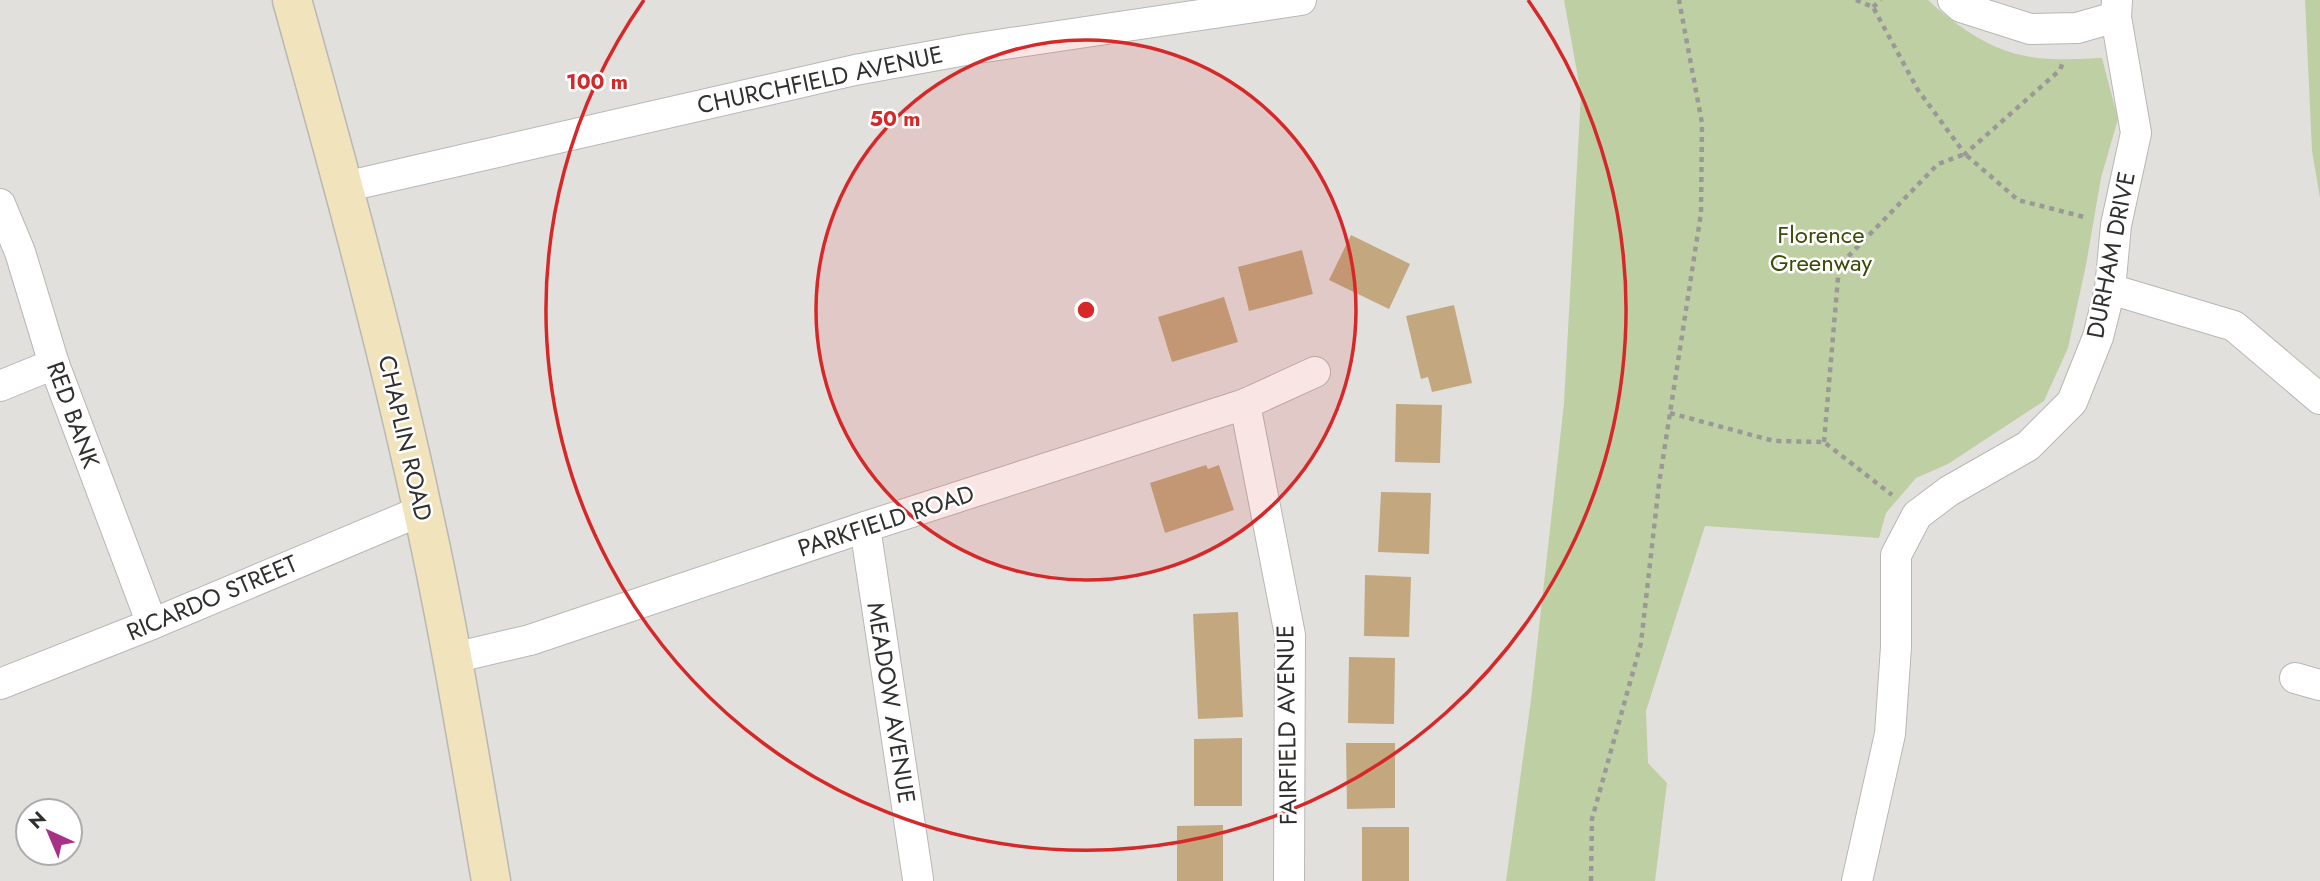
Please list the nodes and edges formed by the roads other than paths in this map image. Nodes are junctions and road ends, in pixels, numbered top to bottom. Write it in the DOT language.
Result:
graph roads {
  1 [pos="292,0"];
  2 [pos="1301,0"];
  3 [pos="1953,0"];
  4 [pos="2116,8"];
  5 [pos="344,187"];
  6 [pos="0,204"];
  7 [pos="2110,289"];
  8 [pos="54,364"];
  9 [pos="1315,372"];
  10 [pos="0,386"];
  11 [pos="2320,399"];
  12 [pos="1245,404"];
  13 [pos="423,510"];
  14 [pos="865,527"];
  15 [pos="152,624"];
  16 [pos="453,658"];
  17 [pos="0,684"];
  18 [pos="918,879"];
  19 [pos="491,881"];
  20 [pos="1289,881"];
  21 [pos="1857,881"];
  1 -- 5 [label="street, CHAPLIN ROAD"];
  2 -- 5 [label="street, CHURCHFIELD AVENUE"];
  3 -- 4 [label="street"];
  4 -- 7 [label="street, DURHAM DRIVE"];
  5 -- 13 [label="street, CHAPLIN ROAD"];
  6 -- 8 [label="street, RED BANK"];
  7 -- 11 [label="street"];
  7 -- 21 [label="street, DURHAM DRIVE"];
  8 -- 10 [label="street"];
  8 -- 15 [label="street, RED BANK"];
  9 -- 12 [label="street, PARKFIELD ROAD"];
  12 -- 14 [label="street, PARKFIELD ROAD"];
  12 -- 20 [label="street, FAIRFIELD AVENUE"];
  13 -- 15 [label="street, RICARDO STREET"];
  13 -- 16 [label="street, CHAPLIN ROAD"];
  14 -- 16 [label="street, PARKFIELD ROAD"];
  14 -- 18 [label="street, MEADOW AVENUE"];
  15 -- 17 [label="street, RICARDO STREET"];
  16 -- 19 [label="street, CHAPLIN ROAD"];
}
